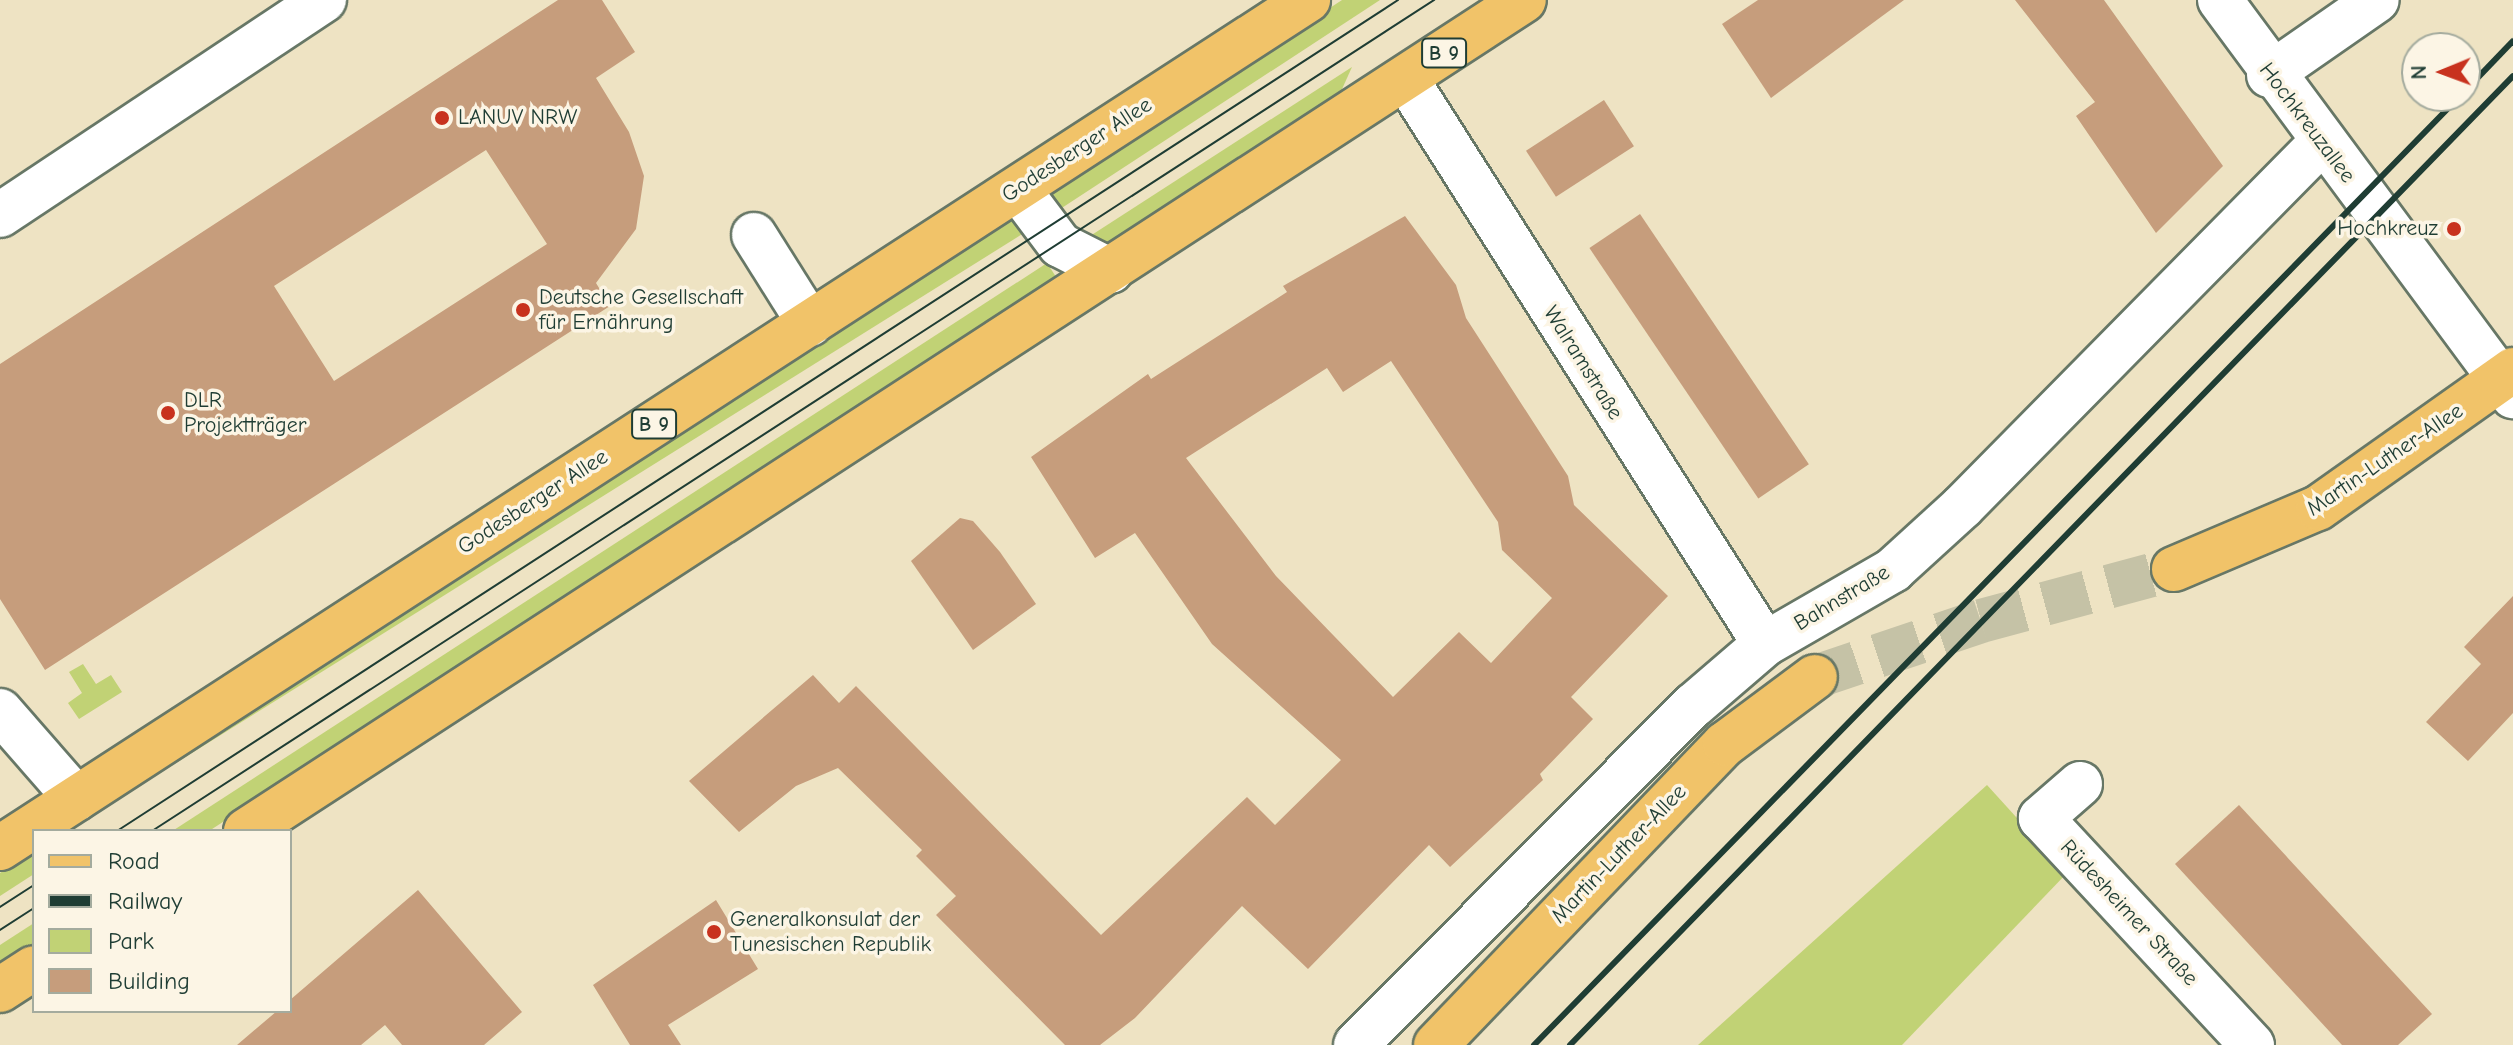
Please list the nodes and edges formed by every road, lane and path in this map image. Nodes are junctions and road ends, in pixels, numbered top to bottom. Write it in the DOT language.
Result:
graph roads {
  1 [pos="324,0"];
  2 [pos="1524,0"];
  3 [pos="2220,0"];
  4 [pos="2377,0"];
  5 [pos="1294,4"];
  6 [pos="2269,75"];
  7 [pos="1406,79"];
  8 [pos="2321,143"];
  9 [pos="1018,189"];
  10 [pos="0,215"];
  11 [pos="754,235"];
  12 [pos="1111,271"];
  13 [pos="810,324"];
  14 [pos="2509,381"];
  15 [pos="2174,569"];
  16 [pos="1765,644"];
  17 [pos="1815,677"];
  18 [pos="0,711"];
  19 [pos="2080,784"];
  20 [pos="76,798"];
  21 [pos="249,829"];
  22 [pos="0,848"];
  23 [pos="32,969"];
  24 [pos="0,990"];
  25 [pos="1356,1045"];
  26 [pos="1436,1045"];
  27 [pos="2252,1045"];
  1 -- 10 [label="street"];
  2 -- 7 [label="main road, B 9"];
  3 -- 6 [label="street, Hochkreuzallee"];
  4 -- 6 [label="street"];
  5 -- 9 [label="main road, Godesberger Allee / B 9"];
  6 -- 8 [label="street, Hochkreuzallee"];
  7 -- 12 [label="main road, B 9"];
  7 -- 16 [label="street, Walramstraße"];
  8 -- 14 [label="street, Hochkreuzallee"];
  8 -- 16 [label="street, Bahnstraße"];
  9 -- 12 [label="street"];
  9 -- 13 [label="main road, Godesberger Allee / B 9"];
  11 -- 13 [label="street"];
  12 -- 21 [label="main road, B 9"];
  13 -- 20 [label="main road, Godesberger Allee / B 9"];
  14 -- 15 [label="main road, Martin-Luther-Allee"];
  16 -- 25 [label="street, Bahnstraße"];
  17 -- 26 [label="main road, Martin-Luther-Allee"];
  18 -- 20 [label="street"];
  19 -- 27 [label="street, Rüdesheimer Straße"];
  20 -- 22 [label="main road, Godesberger Allee / B 9"];
  23 -- 24 [label="main road"];
}
